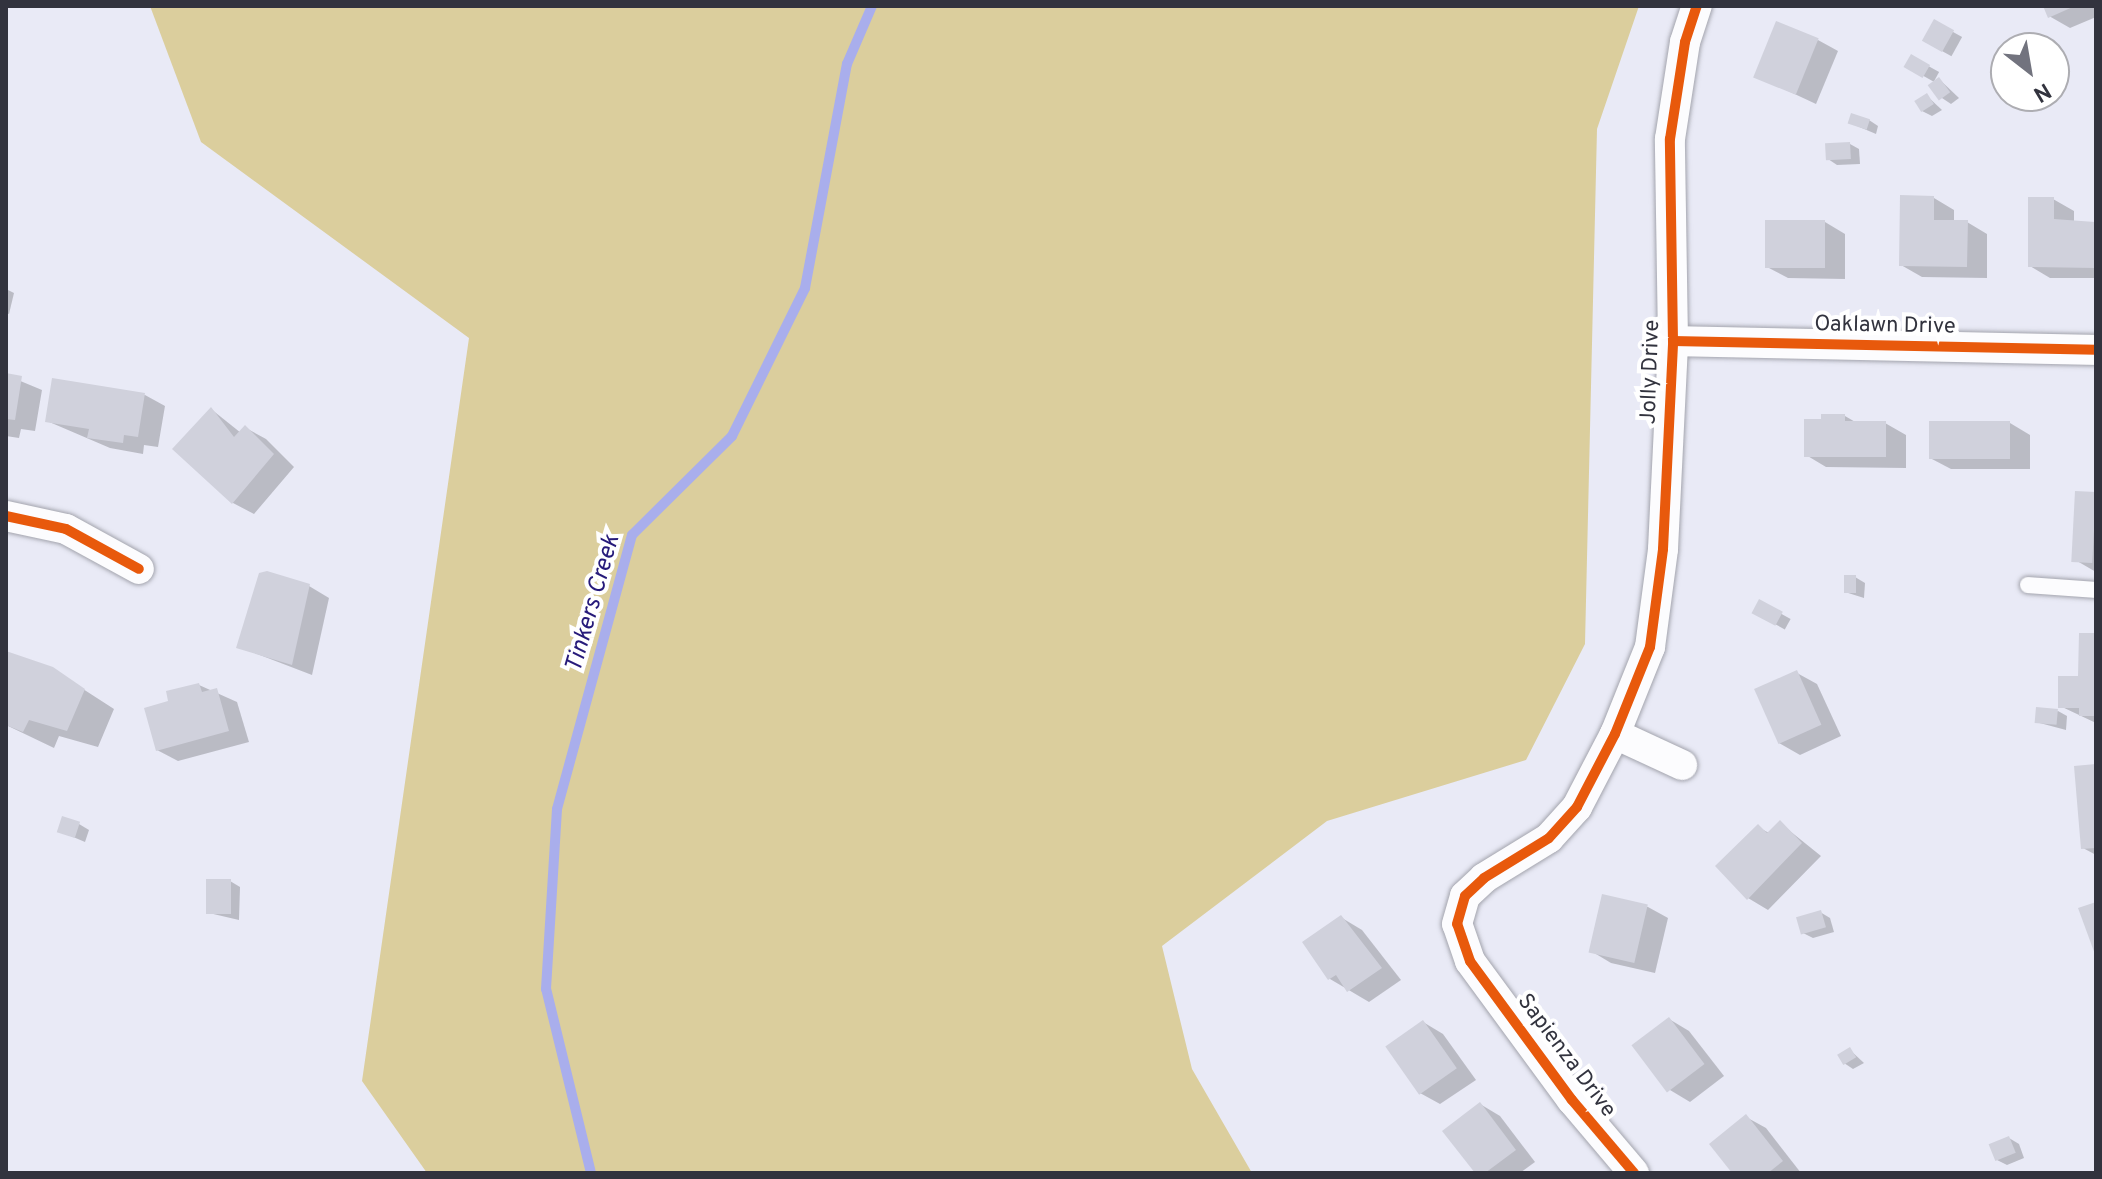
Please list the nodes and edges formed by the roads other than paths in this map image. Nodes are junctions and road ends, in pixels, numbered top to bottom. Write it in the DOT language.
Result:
graph roads {
  1 [pos="1697,6"];
  2 [pos="1673,341"];
  3 [pos="2096,350"];
  4 [pos="6,516"];
  5 [pos="139,569"];
  6 [pos="2028,585"];
  7 [pos="2096,590"];
  8 [pos="1615,734"];
  9 [pos="1682,765"];
  10 [pos="1470,961"];
  11 [pos="1634,1173"];
  1 -- 2 [label="street, Jolly Drive"];
  2 -- 3 [label="street, Oaklawn Drive"];
  2 -- 8 [label="street, Jolly Drive"];
  4 -- 5 [label="street"];
  6 -- 7 [label="lane"];
  8 -- 9 [label="street"];
  8 -- 10 [label="street, Jolly Drive"];
  10 -- 11 [label="street, Sapienza Drive"];
}
